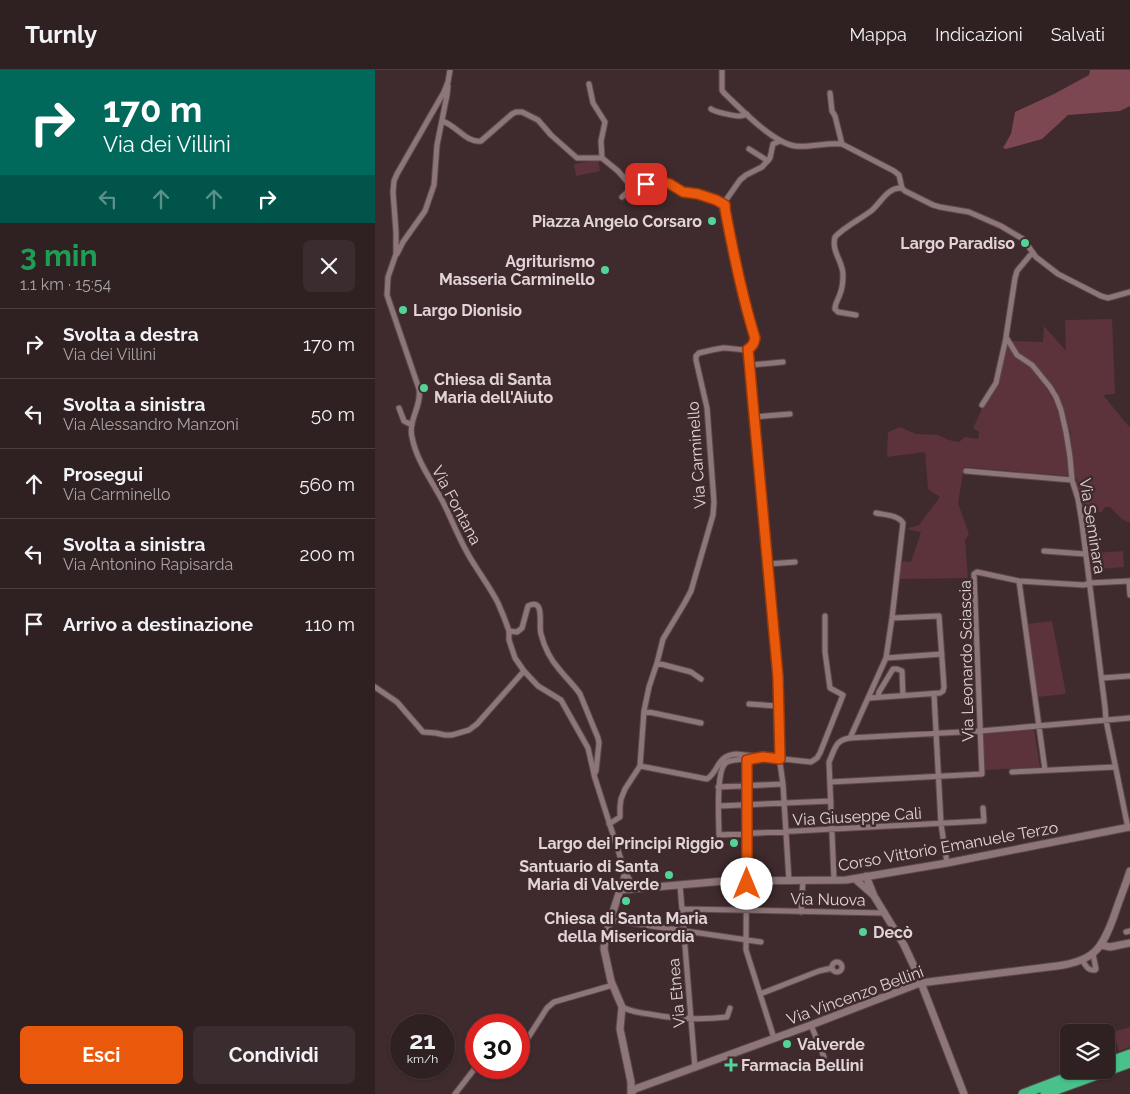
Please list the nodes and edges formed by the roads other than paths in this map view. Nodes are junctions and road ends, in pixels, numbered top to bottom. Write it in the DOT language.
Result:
graph roads {
  1 [pos="450,70"];
  2 [pos="722,70"];
  3 [pos="448,82"];
  4 [pos="589,84"];
  5 [pos="830,93"];
  6 [pos="711,109"];
  7 [pos="747,114"];
  8 [pos="443,121"];
  9 [pos="780,141"];
  10 [pos="842,144"];
  11 [pos="749,149"];
  12 [pos="602,158"];
  13 [pos="769,161"];
  14 [pos="633,187"];
  15 [pos="902,188"];
  16 [pos="621,197"];
  17 [pos="725,205"];
  18 [pos="1033,253"];
  19 [pos="396,254"];
  20 [pos="1130,292"];
  21 [pos="856,315"];
  22 [pos="1006,337"];
  23 [pos="748,349"];
  24 [pos="783,362"];
  25 [pos="750,365"];
  26 [pos="981,405"];
  27 [pos="399,408"];
  28 [pos="790,414"];
  29 [pos="755,417"];
  30 [pos="412,425"];
  31 [pos="966,471"];
  32 [pos="1072,480"];
  33 [pos="876,513"];
  34 [pos="1044,551"];
  35 [pos="1085,554"];
  36 [pos="795,562"];
  37 [pos="768,564"];
  38 [pos="1019,581"];
  39 [pos="1129,581"];
  40 [pos="1089,583"];
  41 [pos="1130,595"];
  42 [pos="825,616"];
  43 [pos="892,618"];
  44 [pos="509,631"];
  45 [pos="942,654"];
  46 [pos="886,658"];
  47 [pos="657,663"];
  48 [pos="524,671"];
  49 [pos="1130,676"];
  50 [pos="1101,678"];
  51 [pos="701,679"];
  52 [pos="375,687"];
  53 [pos="934,694"];
  54 [pos="903,696"];
  55 [pos="878,697"];
  56 [pos="869,698"];
  57 [pos="749,704"];
  58 [pos="778,706"];
  59 [pos="644,711"];
  60 [pos="1130,718"];
  61 [pos="1106,720"];
  62 [pos="701,723"];
  63 [pos="1039,726"];
  64 [pos="980,731"];
  65 [pos="936,734"];
  66 [pos="850,738"];
  67 [pos="763,757"];
  68 [pos="780,759"];
  69 [pos="747,760"];
  70 [pos="639,766"];
  71 [pos="1115,767"];
  72 [pos="1045,770"];
  73 [pos="1012,772"];
  74 [pos="595,774"];
  75 [pos="938,777"];
  76 [pos="830,782"];
  77 [pos="783,784"];
  78 [pos="747,786"];
  79 [pos="718,787"];
  80 [pos="831,801"];
  81 [pos="784,803"];
  82 [pos="747,805"];
  83 [pos="719,806"];
  84 [pos="983,808"];
  85 [pos="609,824"];
  86 [pos="941,824"];
  87 [pos="1129,828"];
  88 [pos="832,830"];
  89 [pos="786,832"];
  90 [pos="747,834"];
  91 [pos="947,862"];
  92 [pos="1130,871"];
  93 [pos="625,872"];
  94 [pos="866,876"];
  95 [pos="855,879"];
  96 [pos="789,880"];
  97 [pos="803,880"];
  98 [pos="834,880"];
  99 [pos="747,881"];
  100 [pos="680,885"];
  101 [pos="634,889"];
  102 [pos="620,890"];
  103 [pos="874,896"];
  104 [pos="682,909"];
  105 [pos="747,910"];
  106 [pos="801,912"];
  107 [pos="884,913"];
  108 [pos="610,920"];
  109 [pos="683,931"];
  110 [pos="746,940"];
  111 [pos="761,942"];
  112 [pos="1130,943"];
  113 [pos="1101,945"];
  114 [pos="1093,954"];
  115 [pos="1082,960"];
  116 [pos="832,968"];
  117 [pos="920,983"];
  118 [pos="613,986"];
  119 [pos="760,994"];
  120 [pos="622,1007"];
  121 [pos="731,1008"];
  122 [pos="691,1018"];
  123 [pos="811,1025"];
  124 [pos="530,1035"];
  125 [pos="774,1038"];
  126 [pos="1130,1054"];
  127 [pos="823,1056"];
  128 [pos="1115,1060"];
  129 [pos="1130,1063"];
  130 [pos="695,1068"];
  131 [pos="466,1079"];
  132 [pos="1062,1079"];
  133 [pos="631,1093"];
  134 [pos="455,1094"];
  135 [pos="964,1094"];
  136 [pos="1023,1094"];
  137 [pos="1045,1094"];
  1 -- 3 [label="street, Via Fontana"];
  2 -- 7 [label="street"];
  3 -- 8 [label="street"];
  3 -- 19 [label="street, Via Fontana"];
  4 -- 12 [label="street"];
  5 -- 10 [label="street"];
  6 -- 7 [label="street"];
  7 -- 9 [label="street"];
  8 -- 12 [label="street"];
  8 -- 19 [label="street"];
  9 -- 10 [label="street"];
  9 -- 13 [label="street"];
  10 -- 15 [label="street"];
  11 -- 13 [label="street"];
  12 -- 14 [label="street"];
  13 -- 17 [label="street"];
  14 -- 16 [label="street"];
  14 -- 17 [label="street"];
  15 -- 18 [label="street"];
  15 -- 21 [label="street"];
  17 -- 23 [label="street"];
  18 -- 20 [label="street"];
  18 -- 22 [label="street"];
  19 -- 30 [label="street, Via Fontana"];
  22 -- 26 [label="street"];
  22 -- 32 [label="street, Via Seminara"];
  23 -- 25 [label="street"];
  23 -- 47 [label="street, Via Carminello"];
  24 -- 25 [label="street"];
  25 -- 29 [label="street"];
  27 -- 30 [label="street"];
  28 -- 29 [label="street"];
  29 -- 37 [label="street"];
  30 -- 44 [label="street, Via Fontana"];
  31 -- 32 [label="street"];
  32 -- 35 [label="street, Via Seminara"];
  33 -- 43 [label="street"];
  34 -- 35 [label="street"];
  35 -- 40 [label="street, Via Seminara"];
  36 -- 37 [label="street"];
  37 -- 58 [label="street"];
  38 -- 40 [label="street, Via Leonardo Sciascia"];
  38 -- 63 [label="street"];
  38 -- 64 [label="street, Via Leonardo Sciascia"];
  39 -- 40 [label="street, Via Leonardo Sciascia"];
  39 -- 41 [label="street"];
  40 -- 50 [label="street, Via Seminara"];
  42 -- 68 [label="street"];
  43 -- 45 [label="street"];
  43 -- 46 [label="street"];
  44 -- 48 [label="street, Via Fontana"];
  44 -- 74 [label="street"];
  45 -- 46 [label="street"];
  45 -- 53 [label="street"];
  46 -- 56 [label="street"];
  47 -- 51 [label="street"];
  47 -- 59 [label="street, Via Carminello"];
  48 -- 52 [label="street"];
  48 -- 74 [label="street, Via Fontana"];
  49 -- 50 [label="street"];
  50 -- 61 [label="street, Via Seminara"];
  53 -- 54 [label="street"];
  53 -- 65 [label="street"];
  54 -- 55 [label="street"];
  54 -- 55 [label="street"];
  55 -- 56 [label="street"];
  56 -- 66 [label="street"];
  57 -- 58 [label="street"];
  58 -- 68 [label="street"];
  59 -- 62 [label="street"];
  59 -- 70 [label="street, Via Carminello"];
  60 -- 61 [label="street"];
  61 -- 63 [label="street"];
  61 -- 71 [label="street, Via Seminara"];
  63 -- 64 [label="street"];
  63 -- 72 [label="street"];
  64 -- 65 [label="street"];
  64 -- 75 [label="street, Via Leonardo Sciascia"];
  65 -- 66 [label="street"];
  65 -- 75 [label="street"];
  66 -- 76 [label="street"];
  67 -- 68 [label="street"];
  67 -- 69 [label="street"];
  67 -- 70 [label="street"];
  68 -- 77 [label="street"];
  69 -- 78 [label="street"];
  69 -- 79 [label="street"];
  70 -- 85 [label="street, Via Carminello"];
  71 -- 72 [label="street"];
  71 -- 87 [label="street, Via Seminara"];
  72 -- 73 [label="street"];
  74 -- 85 [label="street"];
  75 -- 76 [label="street"];
  75 -- 86 [label="street"];
  76 -- 80 [label="street"];
  77 -- 78 [label="street"];
  77 -- 81 [label="street"];
  78 -- 79 [label="street"];
  78 -- 82 [label="street"];
  79 -- 83 [label="street"];
  80 -- 81 [label="street"];
  80 -- 88 [label="street"];
  81 -- 82 [label="street"];
  81 -- 89 [label="street"];
  82 -- 83 [label="street"];
  82 -- 90 [label="street"];
  83 -- 90 [label="street, Via Giuseppe Calì"];
  84 -- 86 [label="street, Via Giuseppe Calì"];
  85 -- 93 [label="street"];
  86 -- 88 [label="street, Via Giuseppe Calì"];
  86 -- 91 [label="street"];
  87 -- 91 [label="street, Corso Vittorio Emanuele Terzo"];
  88 -- 89 [label="street, Via Giuseppe Calì"];
  88 -- 98 [label="street"];
  89 -- 90 [label="street, Via Giuseppe Calì"];
  89 -- 96 [label="street"];
  90 -- 99 [label="street"];
  91 -- 94 [label="street, Corso Vittorio Emanuele Terzo"];
  92 -- 113 [label="street, Via Vincenzo Bellini"];
  93 -- 101 [label="street"];
  93 -- 102 [label="street"];
  94 -- 95 [label="street, Corso Vittorio Emanuele Terzo"];
  94 -- 103 [label="street"];
  95 -- 98 [label="street, Corso Vittorio Emanuele Terzo"];
  95 -- 103 [label="street"];
  96 -- 97 [label="street, Corso Vittorio Emanuele Terzo"];
  96 -- 99 [label="street, Corso Vittorio Emanuele Terzo"];
  97 -- 98 [label="street, Corso Vittorio Emanuele Terzo"];
  97 -- 106 [label="street"];
  99 -- 100 [label="street, Corso Vittorio Emanuele Terzo"];
  99 -- 105 [label="street"];
  100 -- 101 [label="street, Corso Vittorio Emanuele Terzo"];
  100 -- 104 [label="street, Via Etnea"];
  101 -- 102 [label="street, Corso Vittorio Emanuele Terzo"];
  102 -- 108 [label="street"];
  103 -- 107 [label="street"];
  104 -- 105 [label="street, Via Nuova"];
  104 -- 109 [label="street, Via Etnea"];
  105 -- 106 [label="street, Via Nuova"];
  105 -- 110 [label="street"];
  106 -- 107 [label="street, Via Nuova"];
  107 -- 117 [label="street"];
  108 -- 109 [label="street"];
  108 -- 118 [label="street"];
  109 -- 110 [label="street"];
  109 -- 122 [label="street, Via Etnea"];
  110 -- 111 [label="street"];
  110 -- 119 [label="street"];
  112 -- 113 [label="street"];
  113 -- 114 [label="street, Via Vincenzo Bellini"];
  114 -- 115 [label="street, Via Vincenzo Bellini"];
  114 -- 115 [label="street"];
  115 -- 117 [label="street, Via Vincenzo Bellini"];
  116 -- 119 [label="street"];
  117 -- 123 [label="street, Via Vincenzo Bellini"];
  117 -- 135 [label="street"];
  118 -- 120 [label="street"];
  118 -- 124 [label="street"];
  119 -- 125 [label="street"];
  120 -- 122 [label="street"];
  120 -- 133 [label="street"];
  121 -- 122 [label="street"];
  122 -- 130 [label="street, Via Etnea"];
  123 -- 125 [label="street, Via Vincenzo Bellini"];
  123 -- 127 [label="street"];
  125 -- 130 [label="street, Via Vincenzo Bellini"];
  126 -- 128 [label="highway"];
  129 -- 137 [label="highway"];
  130 -- 133 [label="street, Via Vincenzo Bellini"];
  131 -- 134 [label="street"];
  132 -- 136 [label="highway"];
}
